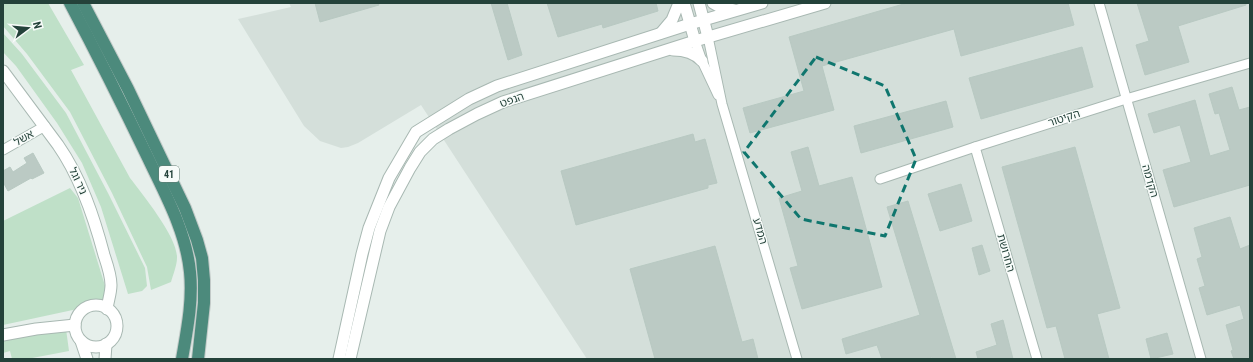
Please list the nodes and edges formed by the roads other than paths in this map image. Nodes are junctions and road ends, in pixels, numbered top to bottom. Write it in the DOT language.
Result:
graph roads {
  1 [pos="70,3"];
  2 [pos="83,3"];
  3 [pos="679,3"];
  4 [pos="684,3"];
  5 [pos="699,3"];
  6 [pos="713,3"];
  7 [pos="762,3"];
  8 [pos="825,3"];
  9 [pos="1098,3"];
  10 [pos="736,10"];
  11 [pos="704,20"];
  12 [pos="690,24"];
  13 [pos="660,33"];
  14 [pos="708,36"];
  15 [pos="695,41"];
  16 [pos="666,50"];
  17 [pos="702,61"];
  18 [pos="1250,63"];
  19 [pos="3,71"];
  20 [pos="1126,99"];
  21 [pos="722,104"];
  22 [pos="45,126"];
  23 [pos="975,147"];
  24 [pos="3,150"];
  25 [pos="880,179"];
  26 [pos="107,309"];
  27 [pos="75,326"];
  28 [pos="3,335"];
  29 [pos="81,341"];
  30 [pos="106,344"];
  31 [pos="87,359"];
  32 [pos="105,359"];
  33 [pos="182,359"];
  34 [pos="198,359"];
  35 [pos="339,359"];
  36 [pos="350,359"];
  37 [pos="797,359"];
  38 [pos="1037,359"];
  39 [pos="1201,359"];
  1 -- 33 [label="highway, 41"];
  2 -- 34 [label="highway, 41"];
  3 -- 13 [label="street"];
  4 -- 12 [label="street, המדע"];
  5 -- 11 [label="street, המדע"];
  6 -- 10 [label="street"];
  7 -- 10 [label="street, הנפט"];
  8 -- 14 [label="street, הנפט"];
  9 -- 20 [label="street, הקדמה"];
  10 -- 11 [label="street, הנפט"];
  11 -- 12 [label="street, הנפט"];
  11 -- 14 [label="street, המדע"];
  12 -- 13 [label="street, הנפט"];
  12 -- 15 [label="street, המדע"];
  13 -- 35 [label="street, הנפט"];
  14 -- 15 [label="street, הנפט"];
  14 -- 21 [label="street, המדע"];
  15 -- 16 [label="street, הנפט"];
  15 -- 17 [label="street, המדע"];
  16 -- 17 [label="street"];
  16 -- 36 [label="street, הנפט"];
  17 -- 21 [label="street, המדע"];
  18 -- 20 [label="street, הקיטור"];
  19 -- 22 [label="street, ניר וגל"];
  20 -- 23 [label="street, הקיטור"];
  20 -- 39 [label="street, הקדמה"];
  21 -- 37 [label="street, המדע"];
  22 -- 24 [label="street, אשל"];
  22 -- 26 [label="street, ניר וגל"];
  23 -- 25 [label="street, הקיטור"];
  23 -- 38 [label="street, החרושת"];
  26 -- 27 [label="street"];
  26 -- 30 [label="street"];
  27 -- 28 [label="street"];
  27 -- 29 [label="street"];
  29 -- 30 [label="street"];
  29 -- 31 [label="street"];
  30 -- 32 [label="street"];
}
